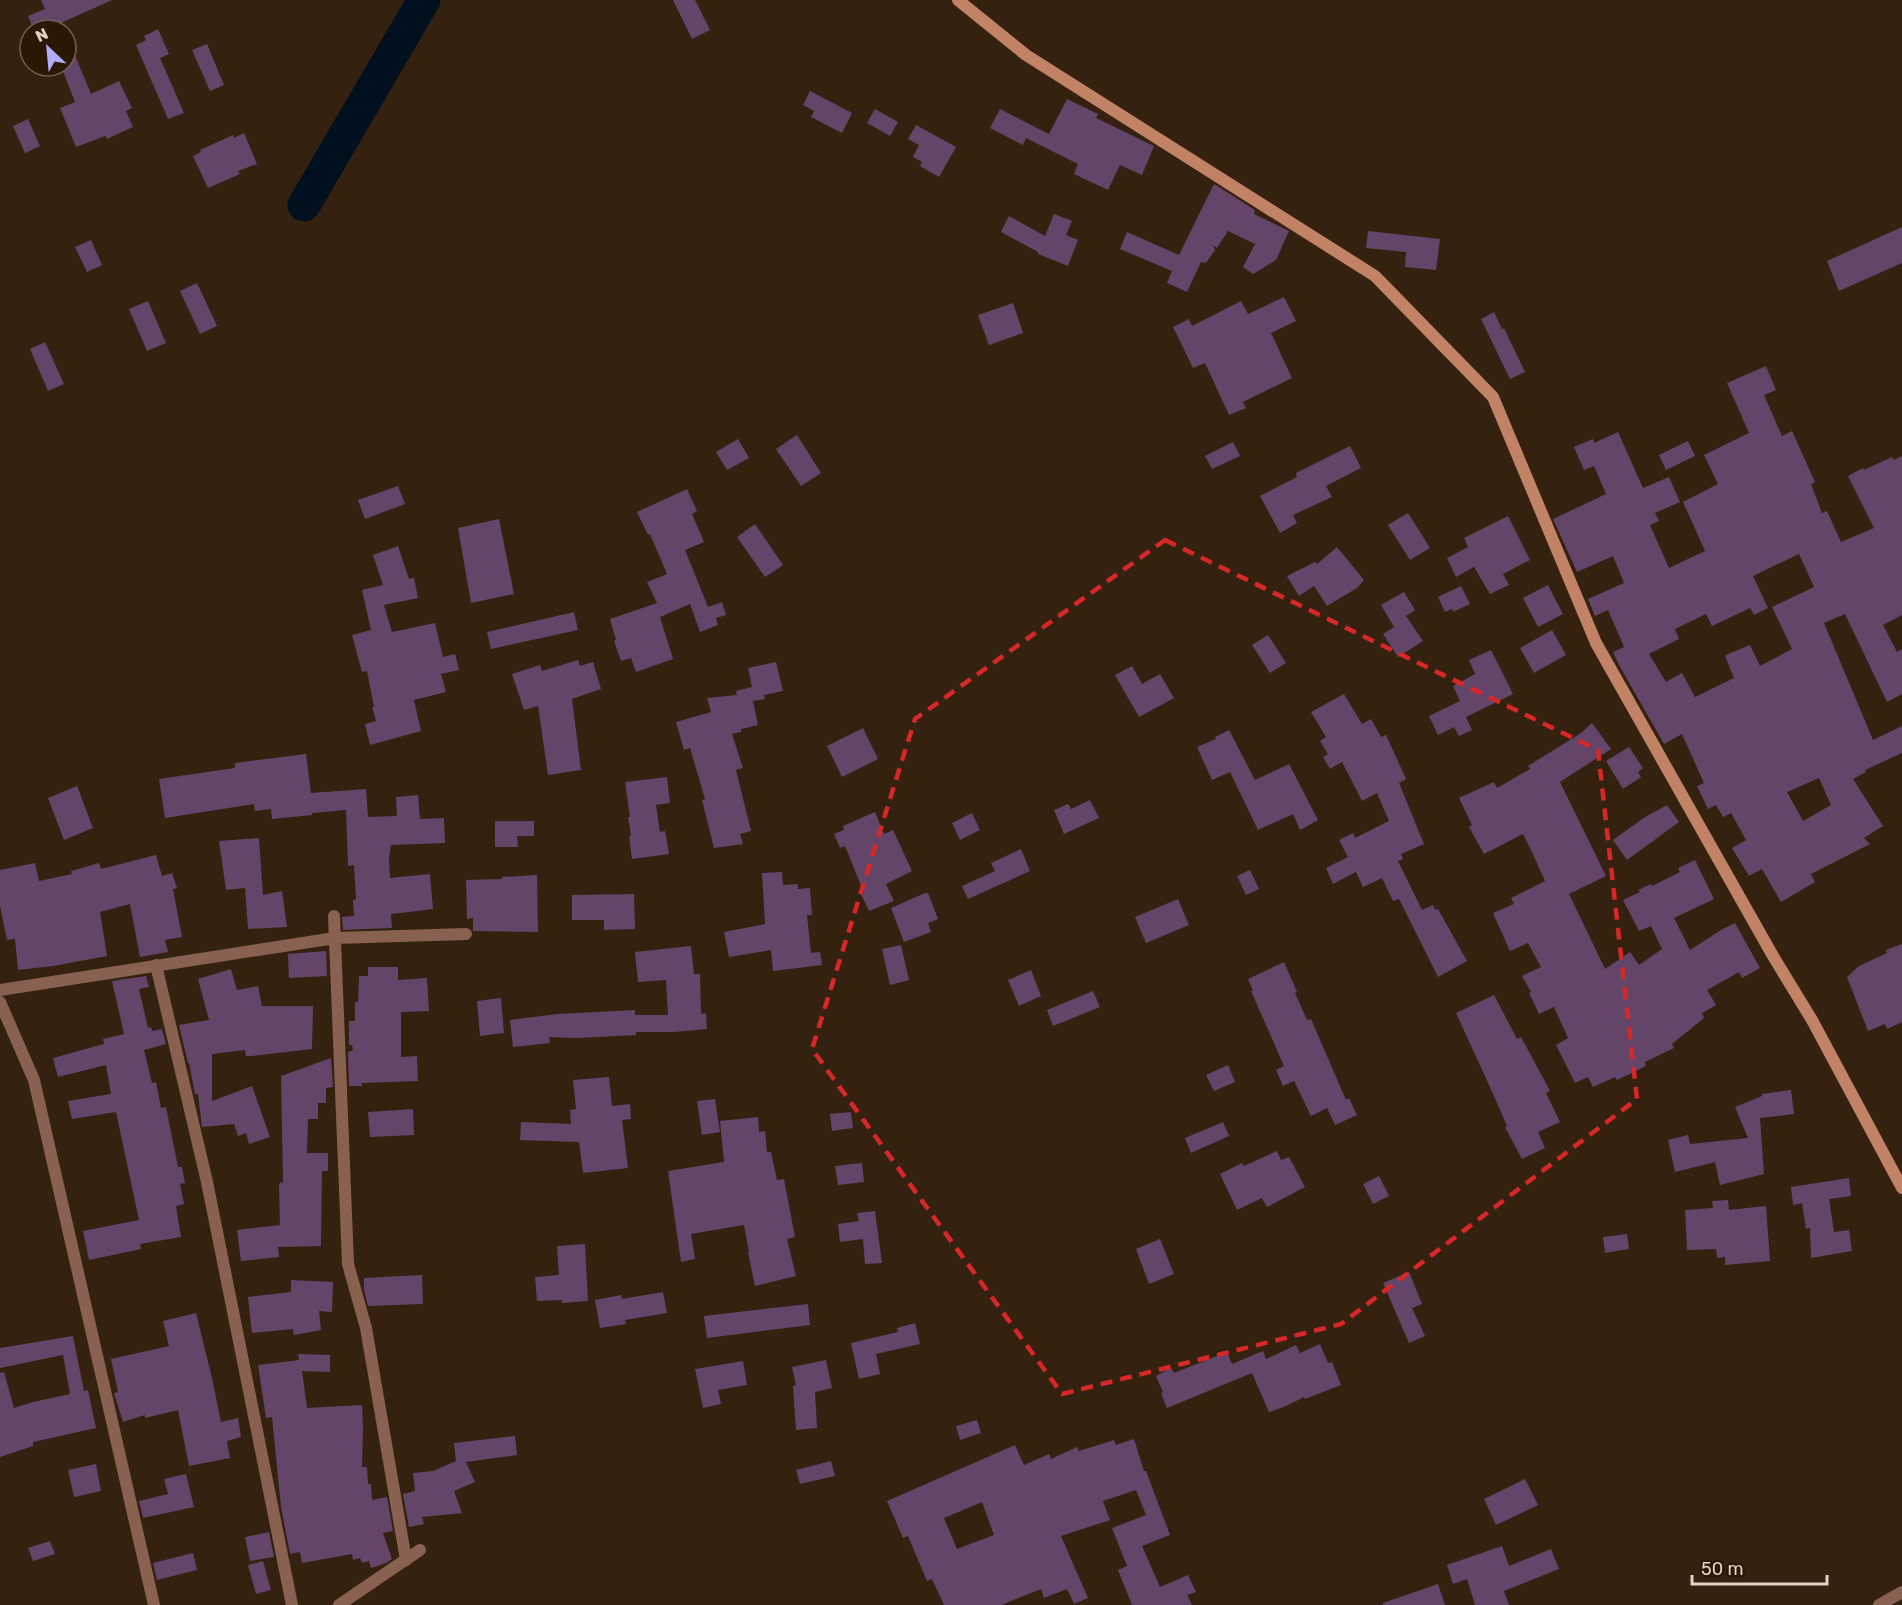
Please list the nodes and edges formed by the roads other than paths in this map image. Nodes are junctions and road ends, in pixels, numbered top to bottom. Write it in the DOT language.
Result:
graph roads {
  1 [pos="958,0"];
  2 [pos="334,916"];
  3 [pos="466,934"];
  4 [pos="335,938"];
  5 [pos="156,965"];
  6 [pos="0,990"];
  7 [pos="0,1002"];
  8 [pos="1902,1188"];
  9 [pos="420,1550"];
  10 [pos="406,1560"];
  11 [pos="1902,1592"];
  12 [pos="154,1605"];
  13 [pos="292,1605"];
  14 [pos="339,1605"];
  15 [pos="1879,1605"];
  1 -- 8 [label="street"];
  2 -- 4 [label="street"];
  3 -- 4 [label="street"];
  4 -- 5 [label="street"];
  4 -- 10 [label="street"];
  5 -- 6 [label="street"];
  5 -- 13 [label="street"];
  7 -- 12 [label="street"];
  9 -- 10 [label="street"];
  10 -- 14 [label="street"];
  11 -- 15 [label="street"];
}
